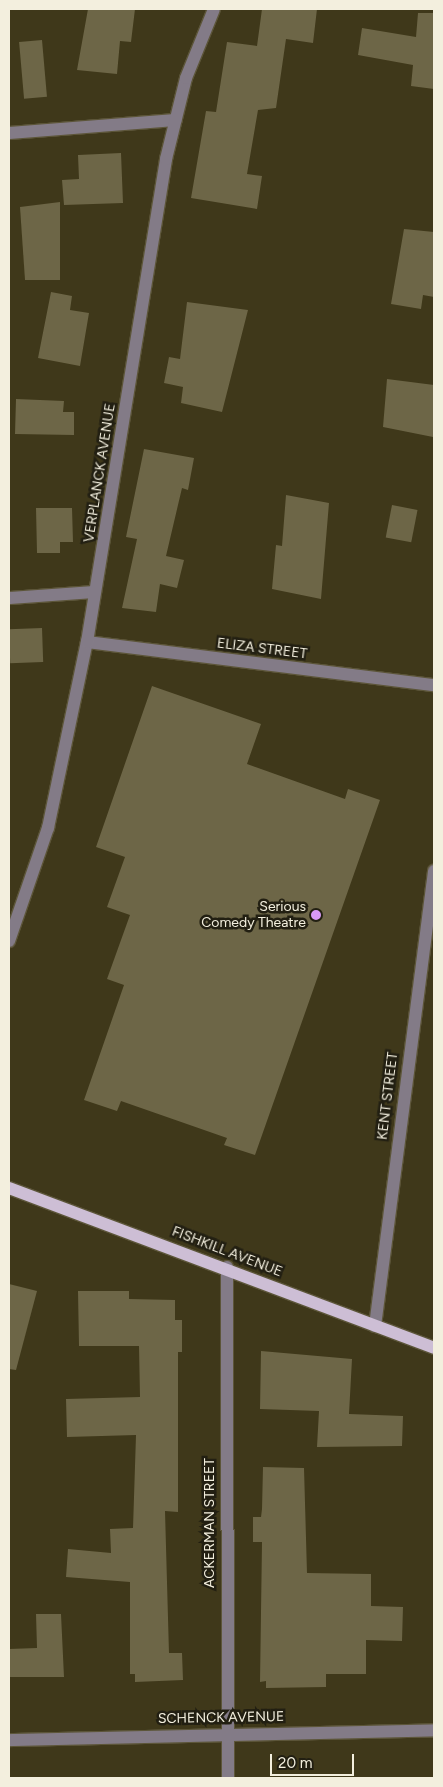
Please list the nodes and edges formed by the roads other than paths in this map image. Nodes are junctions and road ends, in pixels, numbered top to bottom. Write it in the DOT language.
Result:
graph roads {
  1 [pos="214,9"];
  2 [pos="175,120"];
  3 [pos="9,133"];
  4 [pos="95,592"];
  5 [pos="9,598"];
  6 [pos="87,642"];
  7 [pos="434,685"];
  8 [pos="434,871"];
  9 [pos="9,941"];
  10 [pos="9,1188"];
  11 [pos="227,1268"];
  12 [pos="375,1326"];
  13 [pos="434,1348"];
  14 [pos="434,1730"];
  15 [pos="227,1732"];
  16 [pos="9,1740"];
  17 [pos="228,1778"];
  1 -- 2 [label="street, VERPLANCK AVENUE"];
  2 -- 3 [label="street"];
  2 -- 4 [label="street, VERPLANCK AVENUE"];
  4 -- 5 [label="street"];
  4 -- 6 [label="street, VERPLANCK AVENUE"];
  6 -- 7 [label="street, ELIZA STREET"];
  6 -- 9 [label="street, VERPLANCK AVENUE"];
  8 -- 12 [label="street, KENT STREET"];
  10 -- 11 [label="main road, FISHKILL AVENUE"];
  11 -- 12 [label="main road, FISHKILL AVENUE"];
  11 -- 15 [label="street, ACKERMAN STREET"];
  12 -- 13 [label="main road, FISHKILL AVENUE"];
  14 -- 15 [label="street, SCHENCK AVENUE"];
  15 -- 16 [label="street, SCHENCK AVENUE"];
  15 -- 17 [label="street, ACKERMAN STREET"];
}
